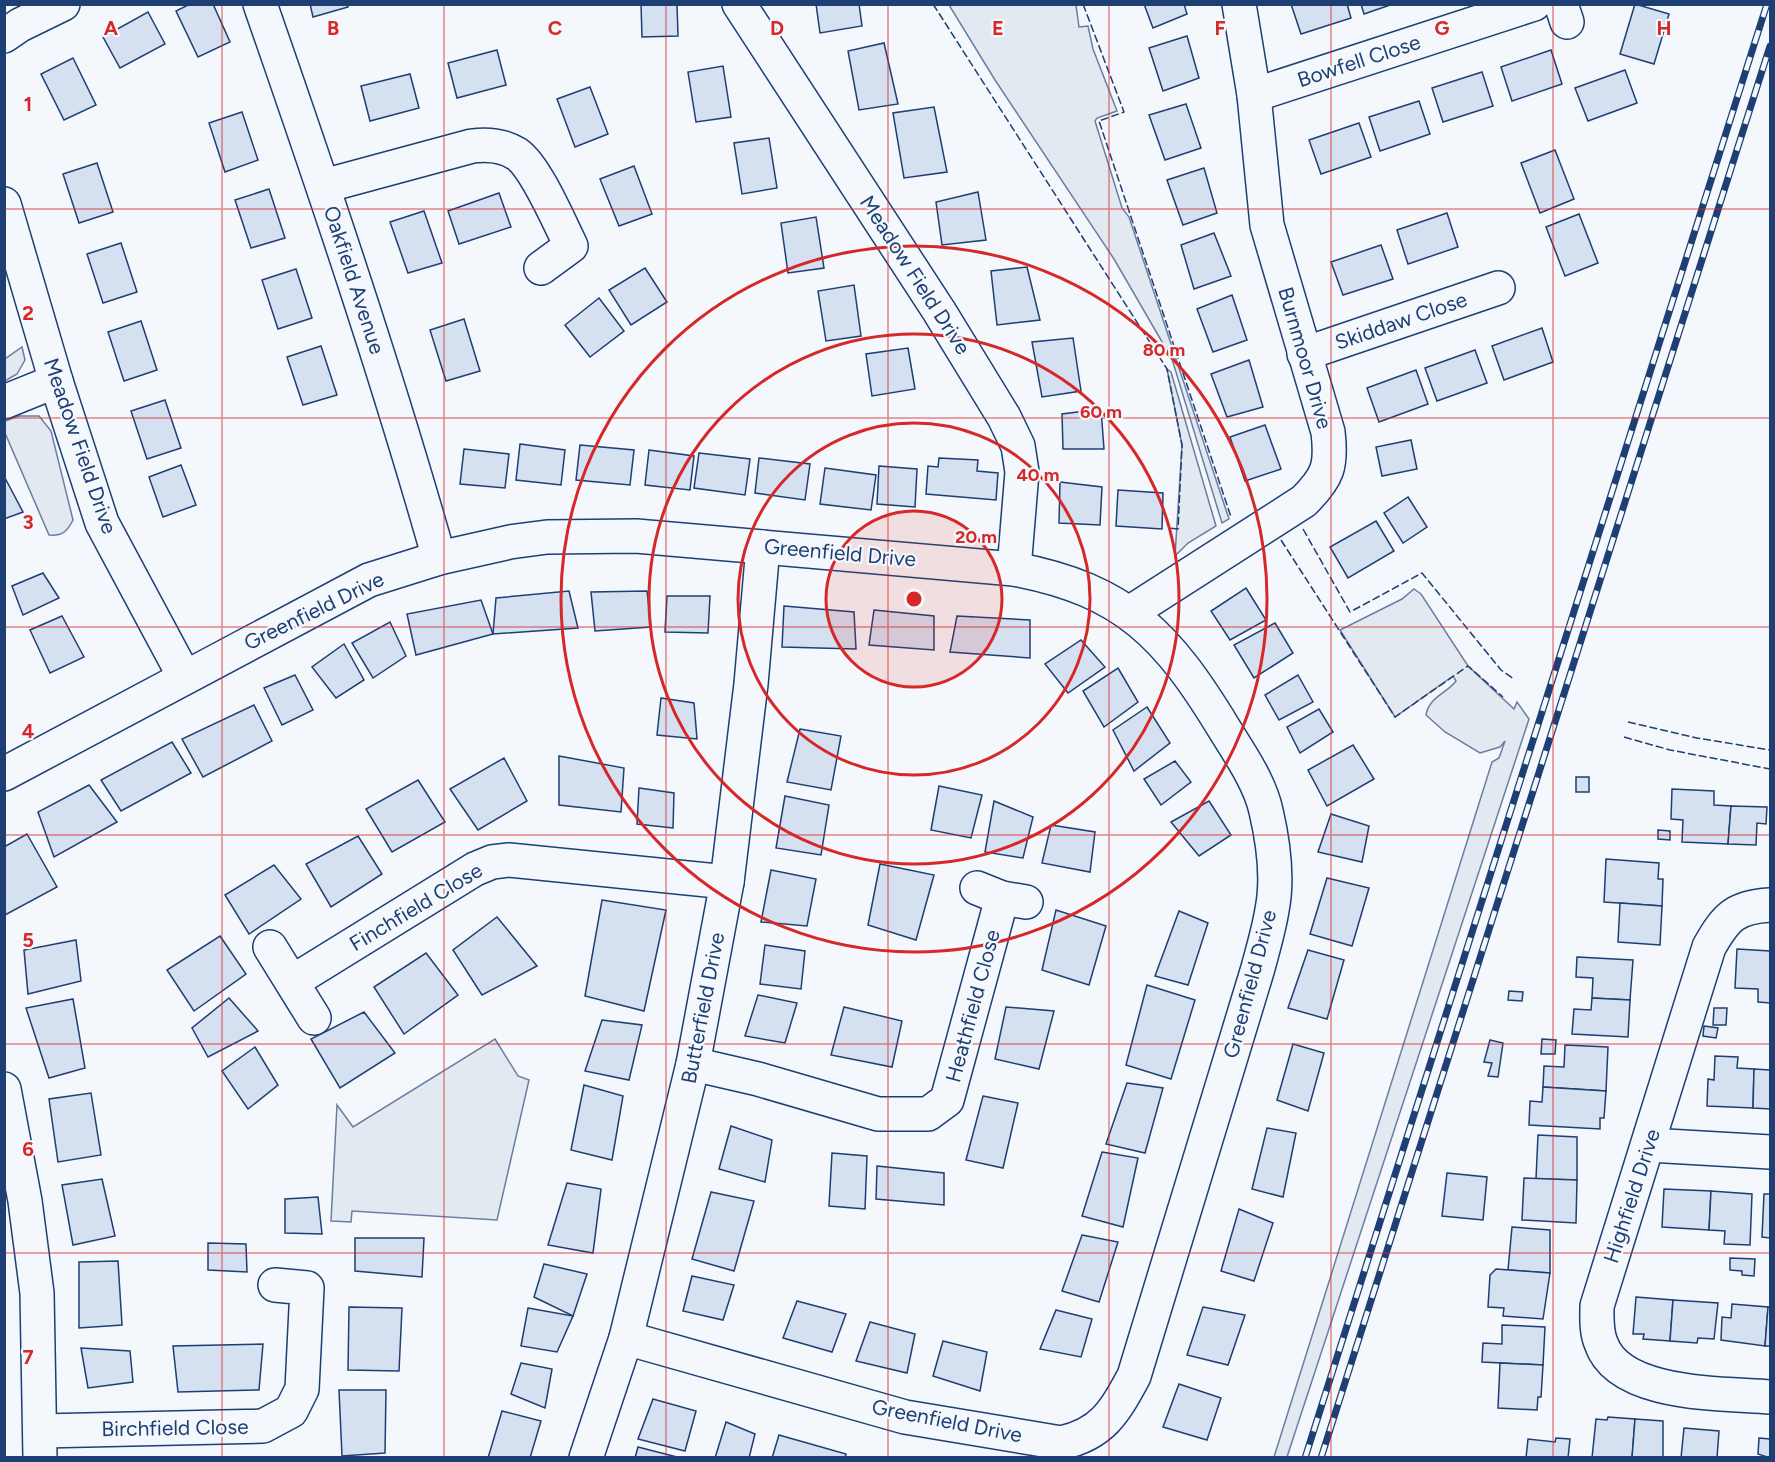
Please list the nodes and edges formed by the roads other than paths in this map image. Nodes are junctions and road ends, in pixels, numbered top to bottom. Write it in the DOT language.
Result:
graph roads {
  1 [pos="63,4"];
  2 [pos="260,4"];
  3 [pos="740,4"];
  4 [pos="1239,4"];
  5 [pos="1534,4"];
  6 [pos="4,36"];
  7 [pos="1254,95"];
  8 [pos="324,186"];
  9 [pos="4,204"];
  10 [pos="542,267"];
  11 [pos="1498,288"];
  12 [pos="1304,354"];
  13 [pos="56,381"];
  14 [pos="4,402"];
  15 [pos="763,547"];
  16 [pos="439,558"];
  17 [pos="1014,569"];
  18 [pos="1131,612"];
  19 [pos="184,676"];
  20 [pos="4,774"];
  21 [pos="727,882"];
  22 [pos="1002,896"];
  23 [pos="1770,905"];
  24 [pos="270,948"];
  25 [pos="292,982"];
  26 [pos="314,1018"];
  27 [pos="693,1064"];
  28 [pos="4,1089"];
  29 [pos="1649,1145"];
  30 [pos="1770,1152"];
  31 [pos="275,1285"];
  32 [pos="626,1338"];
  33 [pos="1770,1397"];
  34 [pos="40,1444"];
  35 [pos="586,1458"];
  1 -- 6 [label="street"];
  2 -- 8 [label="street, Oakfield Avenue"];
  3 -- 17 [label="street, Meadow Field Drive"];
  4 -- 7 [label="street, Burnmoor Drive"];
  5 -- 7 [label="street, Bowfell Close"];
  7 -- 12 [label="street, Burnmoor Drive"];
  8 -- 10 [label="street"];
  8 -- 16 [label="street, Oakfield Avenue"];
  9 -- 13 [label="street, Meadow Field Drive"];
  11 -- 12 [label="street, Skiddaw Close"];
  12 -- 18 [label="street, Burnmoor Drive"];
  13 -- 14 [label="street"];
  13 -- 19 [label="street, Meadow Field Drive"];
  15 -- 16 [label="street, Greenfield Drive"];
  15 -- 17 [label="street, Greenfield Drive"];
  15 -- 21 [label="street, Butterfield Drive"];
  16 -- 19 [label="street, Greenfield Drive"];
  17 -- 18 [label="street, Greenfield Drive"];
  18 -- 32 [label="street, Greenfield Drive"];
  19 -- 20 [label="street, Greenfield Drive"];
  21 -- 25 [label="street, Finchfield Close"];
  21 -- 27 [label="street, Butterfield Drive"];
  22 -- 27 [label="street, Heathfield Close"];
  23 -- 29 [label="street, Highfield Drive"];
  24 -- 25 [label="street"];
  25 -- 26 [label="street"];
  27 -- 32 [label="street, Butterfield Drive"];
  28 -- 34 [label="street"];
  29 -- 30 [label="street"];
  29 -- 33 [label="street, Highfield Drive"];
  31 -- 34 [label="street, Birchfield Close"];
  32 -- 35 [label="street, Butterfield Drive"];
}
